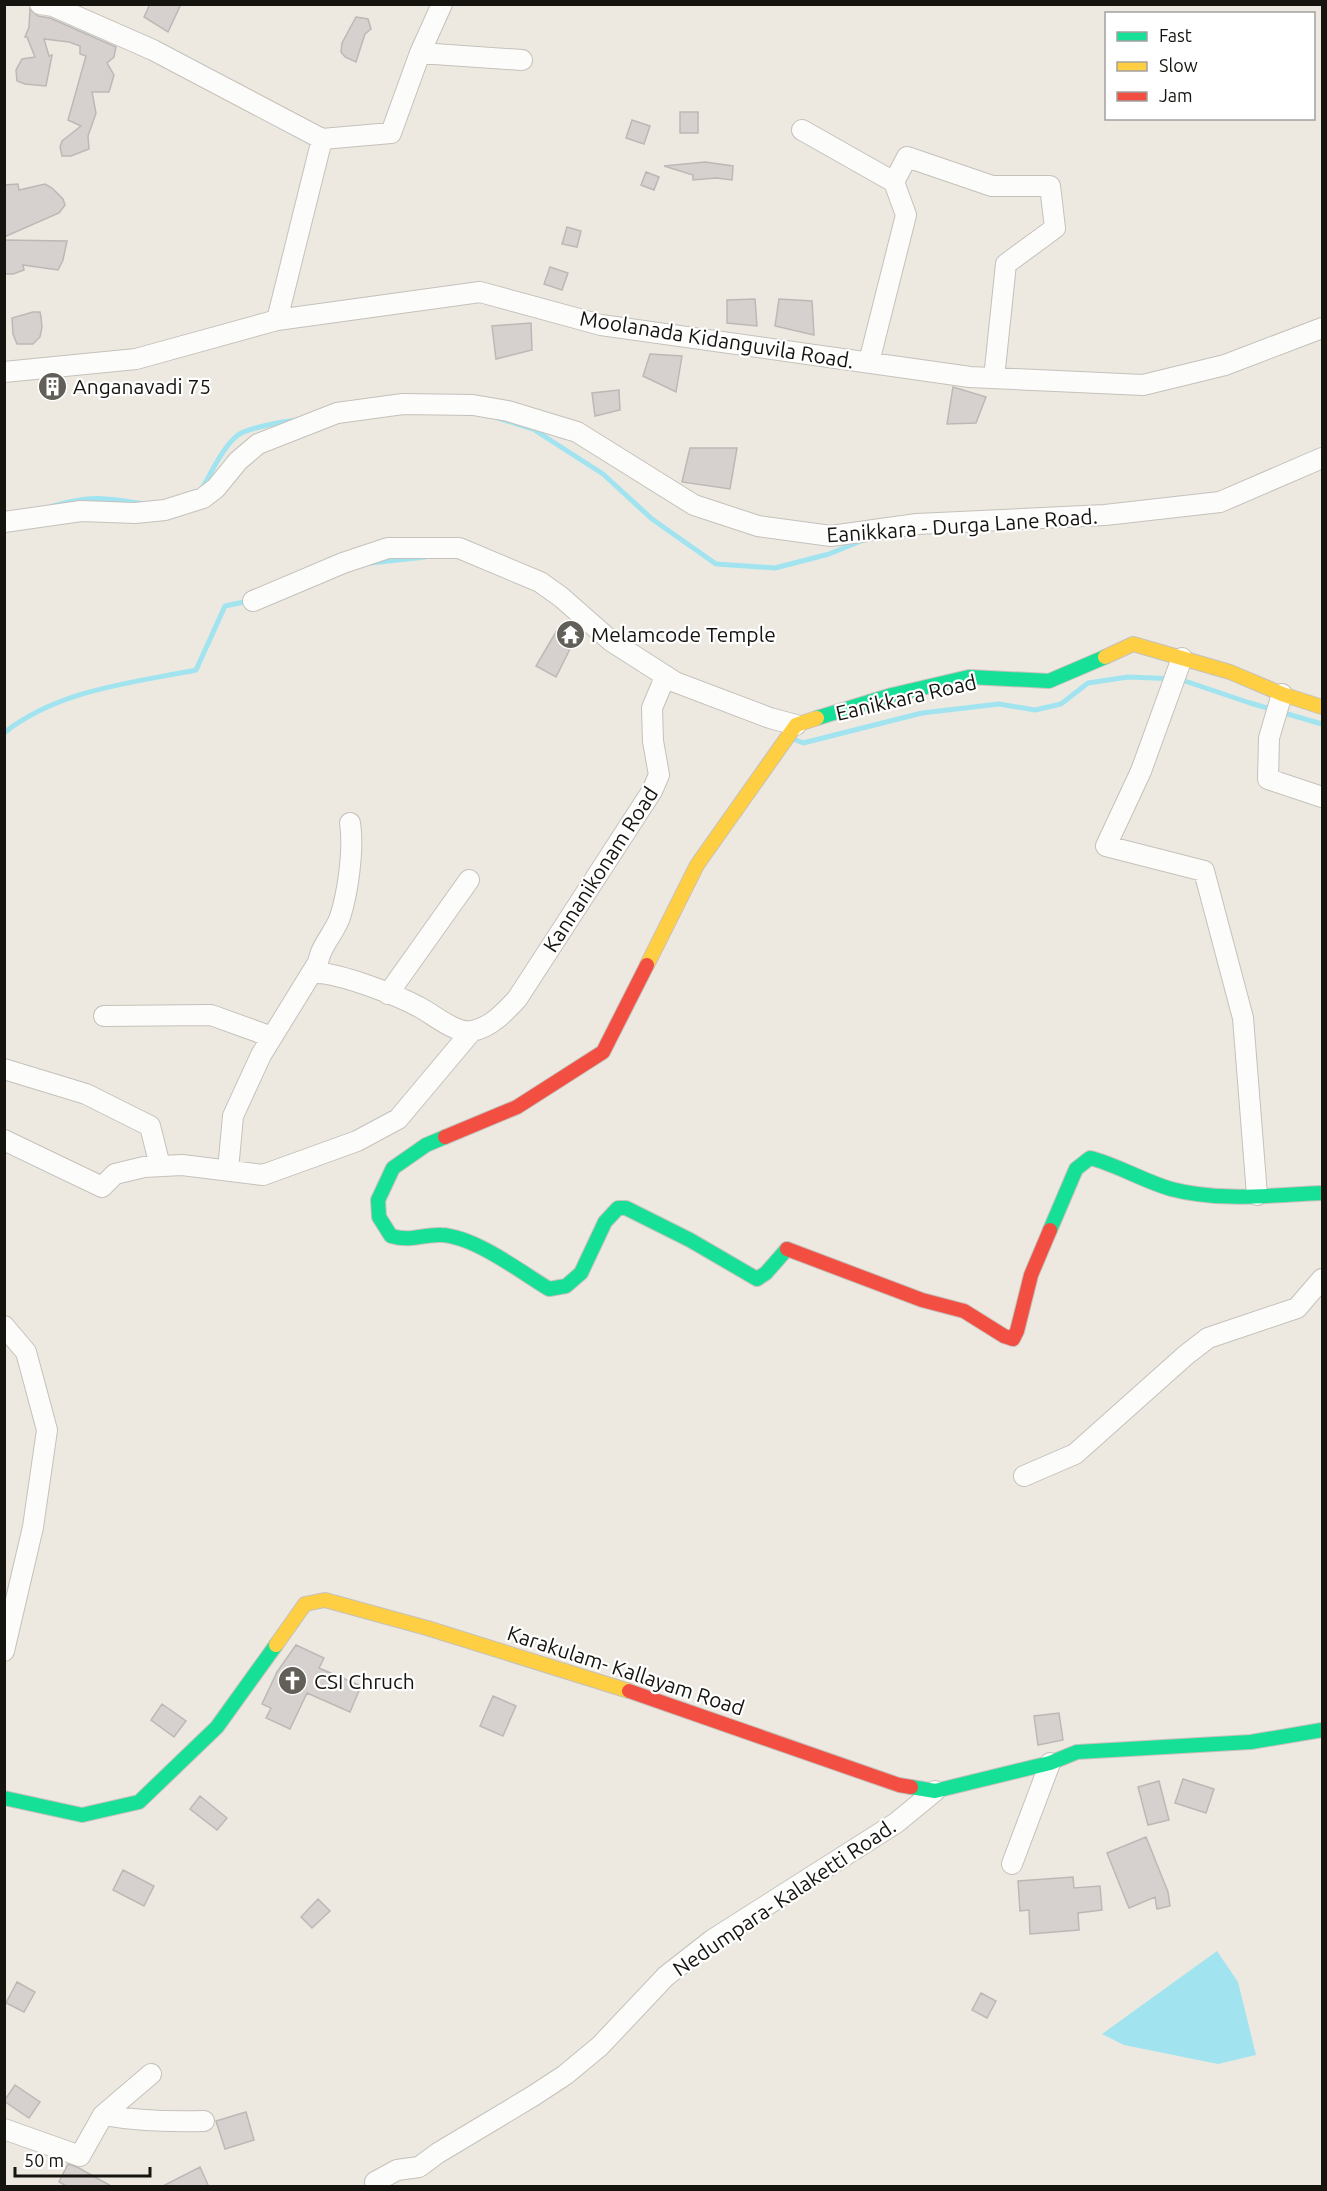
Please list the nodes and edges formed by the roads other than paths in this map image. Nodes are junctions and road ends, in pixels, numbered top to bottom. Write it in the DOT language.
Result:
graph roads {
  1 [pos="40,4"];
  2 [pos="442,4"];
  3 [pos="420,53"];
  4 [pos="522,60"];
  5 [pos="802,130"];
  6 [pos="322,139"];
  7 [pos="894,182"];
  8 [pos="277,320"];
  9 [pos="1323,328"];
  10 [pos="869,362"];
  11 [pos="4,372"];
  12 [pos="994,378"];
  13 [pos="1323,458"];
  14 [pos="4,522"];
  15 [pos="253,601"];
  16 [pos="1182,658"];
  17 [pos="663,681"];
  18 [pos="1279,706"];
  19 [pos="1323,707"];
  20 [pos="791,732"];
  21 [pos="1323,797"];
  22 [pos="350,823"];
  23 [pos="470,880"];
  24 [pos="317,964"];
  25 [pos="388,994"];
  26 [pos="104,1016"];
  27 [pos="471,1032"];
  28 [pos="272,1037"];
  29 [pos="4,1069"];
  30 [pos="4,1140"];
  31 [pos="160,1166"];
  32 [pos="228,1170"];
  33 [pos="1323,1193"];
  34 [pos="1257,1195"];
  35 [pos="1323,1279"];
  36 [pos="4,1326"];
  37 [pos="1024,1476"];
  38 [pos="4,1651"];
  39 [pos="1323,1730"];
  40 [pos="1050,1763"];
  41 [pos="935,1791"];
  42 [pos="4,1798"];
  43 [pos="1012,1864"];
  44 [pos="151,2074"];
  45 [pos="104,2115"];
  46 [pos="204,2121"];
  47 [pos="4,2130"];
  48 [pos="376,2187"];
  1 -- 6 [label="street"];
  2 -- 3 [label="street"];
  3 -- 4 [label="street"];
  3 -- 6 [label="street"];
  5 -- 7 [label="street"];
  6 -- 8 [label="street"];
  7 -- 10 [label="street"];
  7 -- 12 [label="street"];
  8 -- 10 [label="street, Moolanada Kidanguvila Road."];
  8 -- 11 [label="street, Moolanada Kidanguvila Road."];
  9 -- 12 [label="street, Moolanada Kidanguvila Road."];
  10 -- 12 [label="street, Moolanada Kidanguvila Road."];
  13 -- 14 [label="street, Eanikkara - Durga Lane Road."];
  15 -- 17 [label="street"];
  16 -- 18 [label="street, Eanikkara Road"];
  16 -- 20 [label="street, Eanikkara Road"];
  16 -- 34 [label="street"];
  17 -- 20 [label="street"];
  17 -- 27 [label="street, Kannanikonam Road"];
  18 -- 19 [label="street, Eanikkara Road"];
  18 -- 21 [label="street"];
  20 -- 34 [label="street"];
  22 -- 24 [label="street"];
  23 -- 25 [label="street"];
  24 -- 25 [label="street"];
  24 -- 28 [label="street"];
  25 -- 27 [label="street"];
  26 -- 28 [label="street"];
  27 -- 32 [label="street, Kannanikonam Road"];
  28 -- 32 [label="street"];
  29 -- 31 [label="street"];
  30 -- 31 [label="street, Kannanikonam Road"];
  31 -- 32 [label="street, Kannanikonam Road"];
  33 -- 34 [label="street"];
  35 -- 37 [label="street"];
  36 -- 38 [label="street"];
  39 -- 40 [label="street, Karakulam- Kallayam Road"];
  40 -- 41 [label="street, Karakulam- Kallayam Road"];
  40 -- 43 [label="street"];
  41 -- 42 [label="street, Karakulam- Kallayam Road"];
  41 -- 48 [label="street, Nedumpara- Kalaketti Road."];
  44 -- 45 [label="street"];
  45 -- 46 [label="street"];
  45 -- 47 [label="street"];
}
